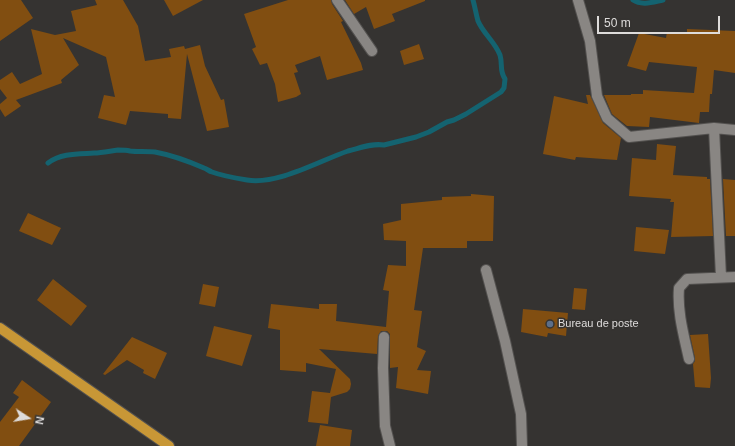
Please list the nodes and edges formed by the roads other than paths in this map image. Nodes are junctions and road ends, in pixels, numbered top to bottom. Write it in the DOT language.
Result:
graph roads {
  1 [pos="337,0"];
  2 [pos="578,0"];
  3 [pos="372,51"];
  4 [pos="714,128"];
  5 [pos="735,130"];
  6 [pos="486,270"];
  7 [pos="721,277"];
  8 [pos="735,277"];
  9 [pos="0,328"];
  10 [pos="384,337"];
  11 [pos="689,359"];
  12 [pos="169,446"];
  13 [pos="390,446"];
  14 [pos="522,446"];
  1 -- 3 [label="street"];
  2 -- 4 [label="street"];
  4 -- 5 [label="street"];
  4 -- 7 [label="street"];
  6 -- 14 [label="street"];
  7 -- 8 [label="street"];
  7 -- 11 [label="street"];
  9 -- 12 [label="main road"];
  10 -- 13 [label="street"];
}
